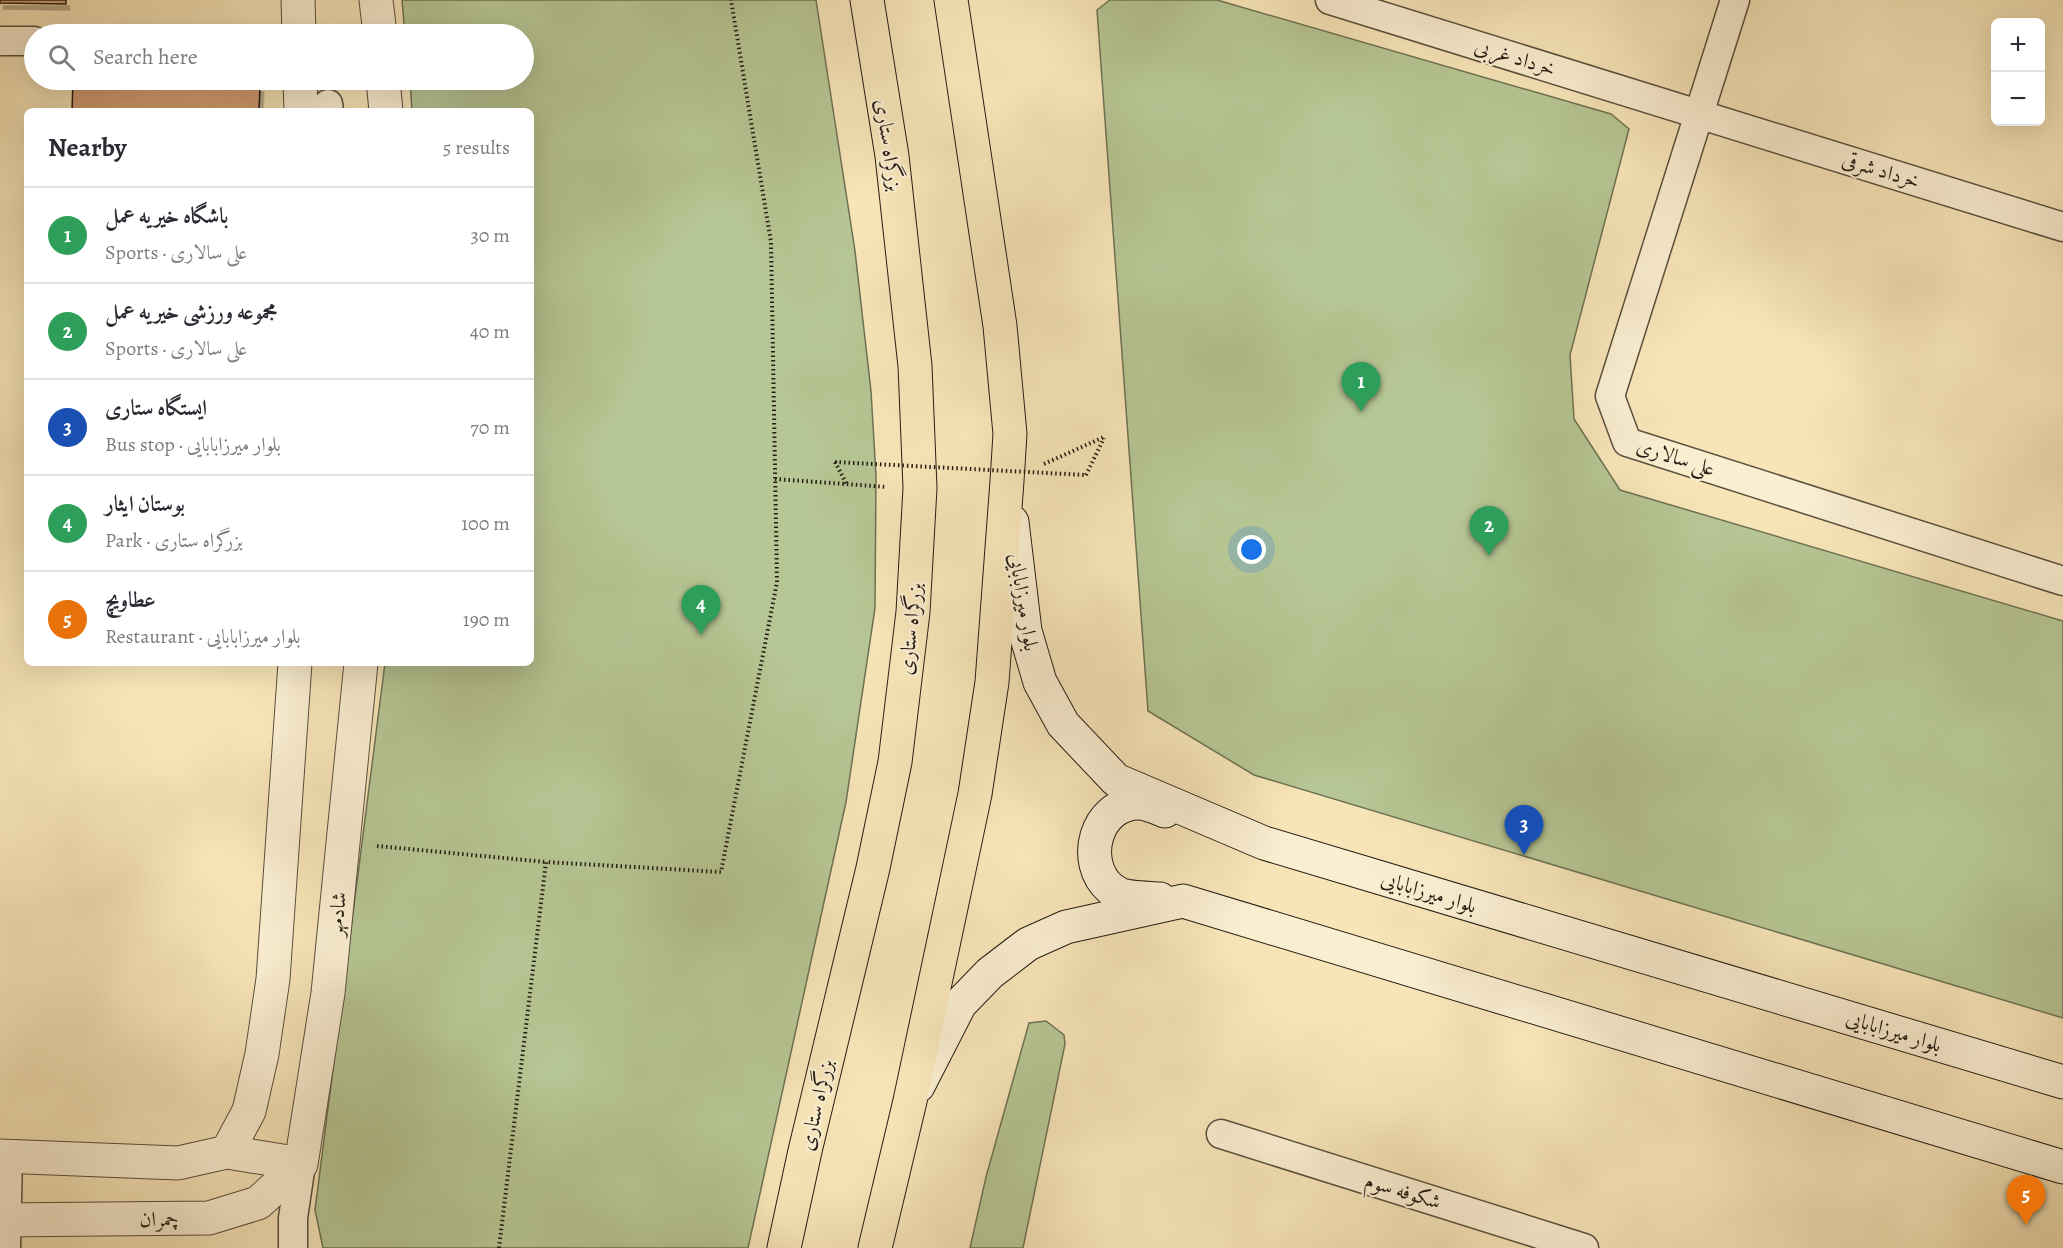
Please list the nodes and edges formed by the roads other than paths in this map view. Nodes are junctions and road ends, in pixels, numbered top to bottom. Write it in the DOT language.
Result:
graph roads {
  1 [pos="298,0"];
  2 [pos="376,0"];
  3 [pos="867,0"];
  4 [pos="951,0"];
  5 [pos="1330,0"];
  6 [pos="1735,0"];
  7 [pos="299,24"];
  8 [pos="379,24"];
  9 [pos="0,41"];
  10 [pos="24,41"];
  11 [pos="307,90"];
  12 [pos="384,90"];
  13 [pos="318,108"];
  14 [pos="386,108"];
  15 [pos="1700,114"];
  16 [pos="2063,226"];
  17 [pos="1007,481"];
  18 [pos="2063,581"];
  19 [pos="362,666"];
  20 [pos="296,668"];
  21 [pos="1264,843"];
  22 [pos="1183,901"];
  23 [pos="2063,1082"];
  24 [pos="910,1101"];
  25 [pos="1221,1134"];
  26 [pos="227,1152"];
  27 [pos="4,1156"];
  28 [pos="302,1164"];
  29 [pos="2063,1167"];
  30 [pos="4,1229"];
  31 [pos="1554,1243"];
  32 [pos="294,1248"];
  33 [pos="784,1248"];
  34 [pos="875,1248"];
  35 [pos="1584,1248"];
  1 -- 7 [label="main road"];
  2 -- 8 [label="main road"];
  3 -- 33 [label="highway, بزرگراه ستاری"];
  4 -- 17 [label="highway"];
  5 -- 15 [label="street, خرداد غربی"];
  6 -- 15 [label="street, علی سالاری"];
  9 -- 10 [label="street"];
  11 -- 13 [label="main road"];
  12 -- 14 [label="main road"];
  15 -- 16 [label="street, خرداد شرقی"];
  15 -- 18 [label="street, علی سالاری"];
  17 -- 21 [label="main road, بلوار میرزابابایی"];
  17 -- 24 [label="highway"];
  19 -- 28 [label="main road, شادمهر"];
  20 -- 26 [label="main road"];
  21 -- 22 [label="main road"];
  21 -- 23 [label="main road, بلوار میرزابابایی"];
  22 -- 24 [label="main road"];
  22 -- 29 [label="main road"];
  24 -- 34 [label="highway"];
  25 -- 31 [label="street, شکوفه سوم"];
  26 -- 27 [label="main road"];
  26 -- 28 [label="main road"];
  27 -- 30 [label="street"];
  28 -- 30 [label="main road, چمران"];
  28 -- 32 [label="street"];
  31 -- 35 [label="street, شکوفه سوم"];
}
